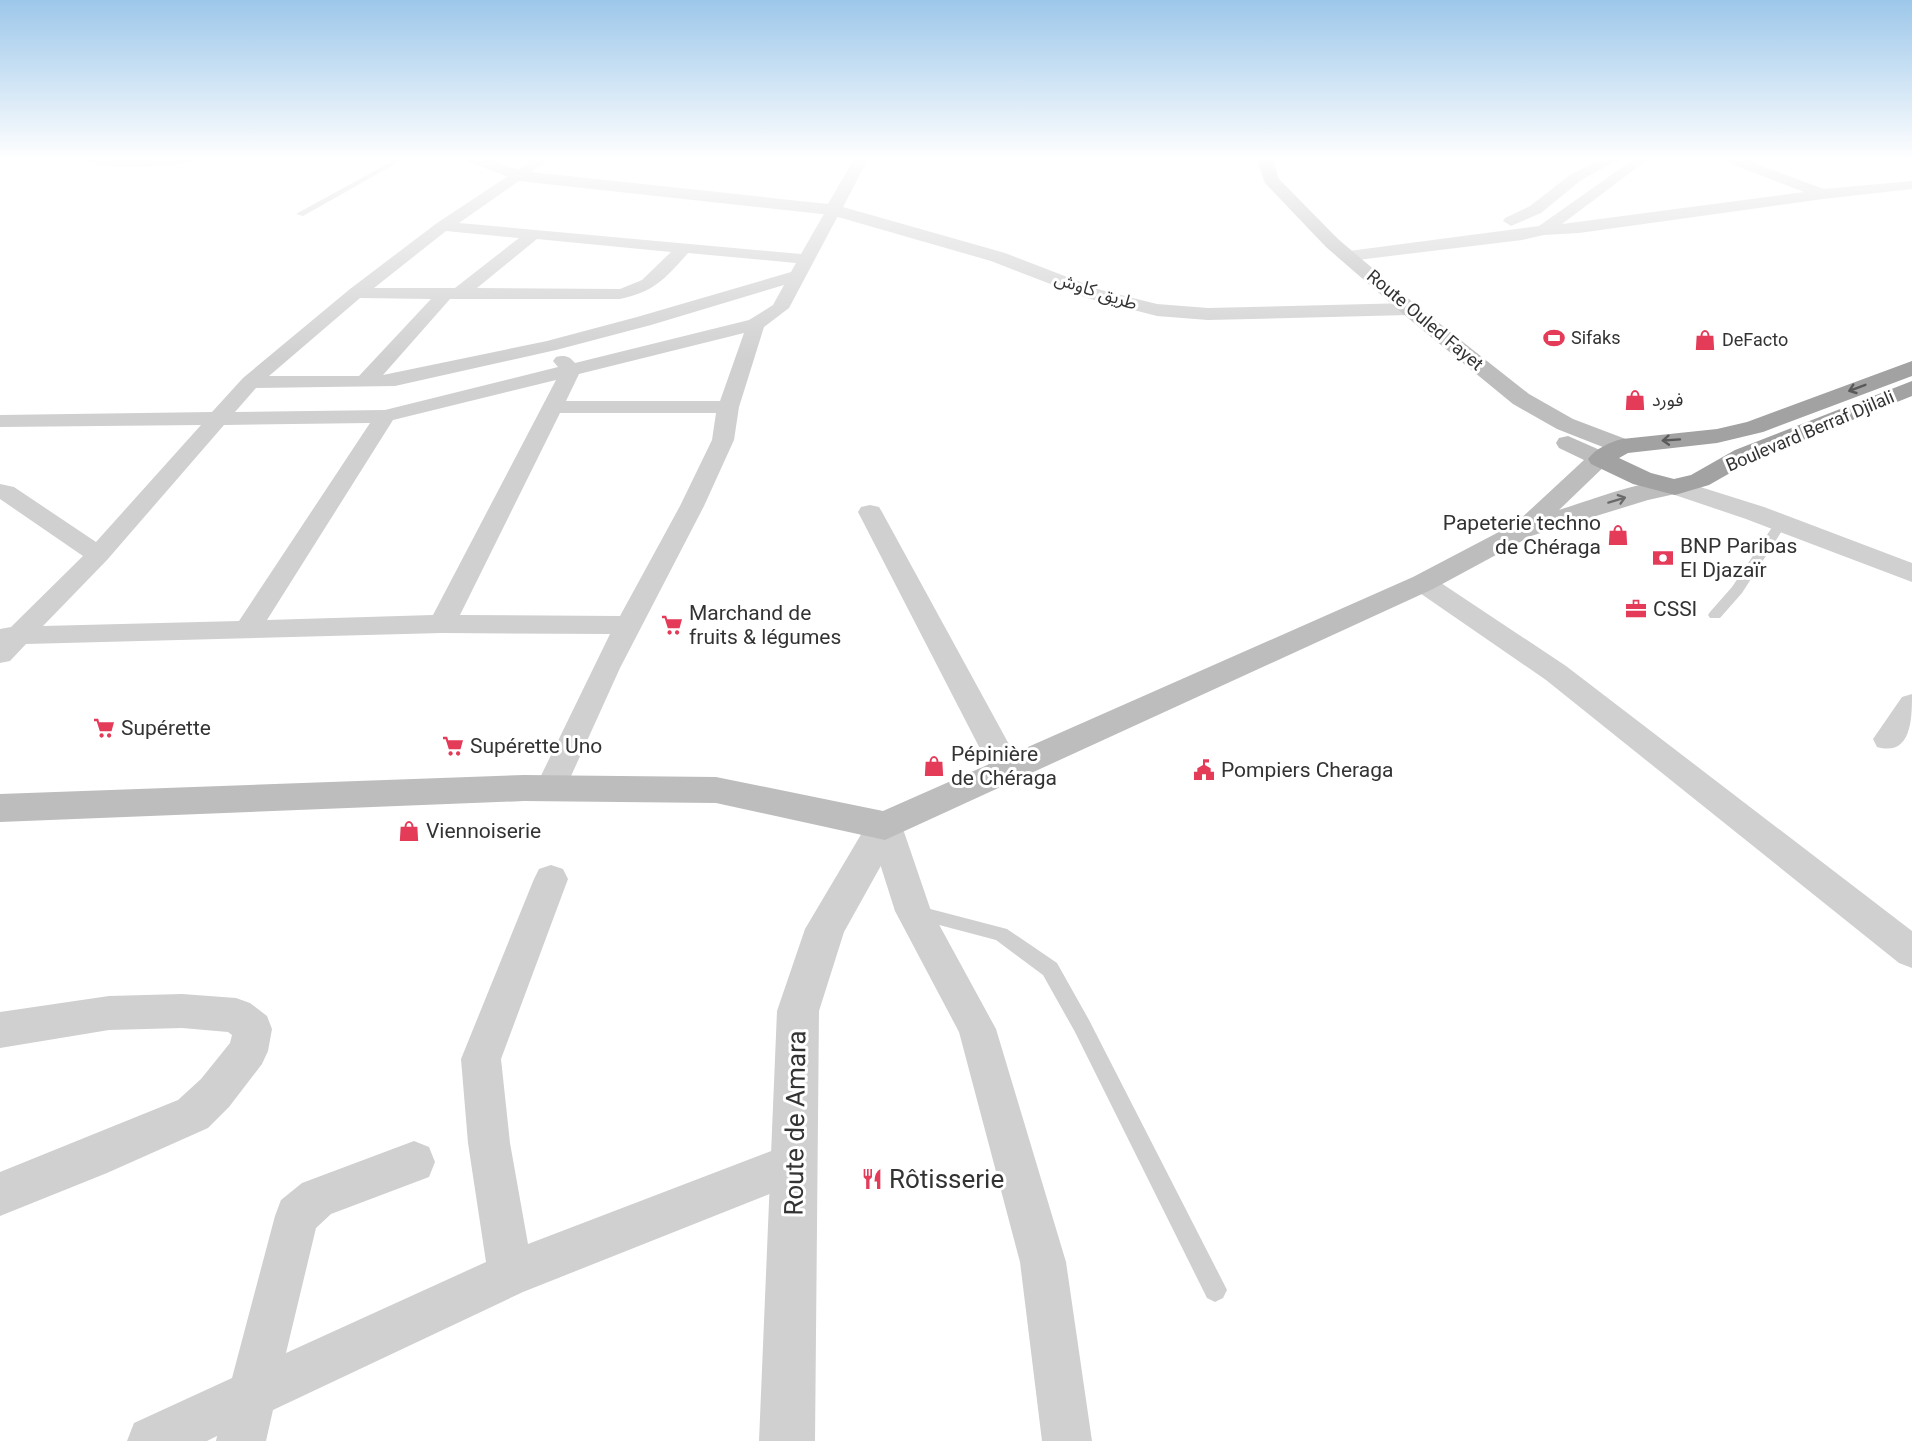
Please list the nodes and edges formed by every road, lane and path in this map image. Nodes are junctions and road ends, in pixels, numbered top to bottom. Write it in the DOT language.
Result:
graph roads {
  1 [pos="443,226"];
  2 [pos="445,226"];
  3 [pos="824,226"];
  4 [pos="891,226"];
  5 [pos="1316,226"];
  6 [pos="1472,226"];
  7 [pos="1550,226"];
  8 [pos="1592,226"];
  9 [pos="1544,230"];
  10 [pos="533,235"];
  11 [pos="1332,243"];
  12 [pos="682,250"];
  13 [pos="1349,256"];
  14 [pos="802,267"];
  15 [pos="356,293"];
  16 [pos="452,294"];
  17 [pos="1409,309"];
  18 [pos="756,324"];
  19 [pos="549,346"];
  20 [pos="1912,368"];
  21 [pos="571,370"];
  22 [pos="250,382"];
  23 [pos="365,382"];
  24 [pos="1912,388"];
  25 [pos="1521,399"];
  26 [pos="552,407"];
  27 [pos="728,407"];
  28 [pos="385,416"];
  29 [pos="217,419"];
  30 [pos="0,421"];
  31 [pos="1622,446"];
  32 [pos="1600,459"];
  33 [pos="1716,471"];
  34 [pos="1675,487"];
  35 [pos="0,491"];
  36 [pos="870,512"];
  37 [pos="1781,523"];
  38 [pos="1521,530"];
  39 [pos="98,555"];
  40 [pos="1912,573"];
  41 [pos="1423,583"];
  42 [pos="1716,615"];
  43 [pos="442,624"];
  44 [pos="628,625"];
  45 [pos="247,630"];
  46 [pos="6,642"];
  47 [pos="1912,704"];
  48 [pos="1888,738"];
  49 [pos="1007,770"];
  50 [pos="551,788"];
  51 [pos="0,808"];
  52 [pos="885,826"];
  53 [pos="551,879"];
  54 [pos="913,911"];
  55 [pos="1912,952"];
  56 [pos="3,1028"];
  57 [pos="414,1162"];
  58 [pos="795,1163"];
  59 [pos="0,1194"];
  60 [pos="511,1274"];
  61 [pos="1215,1290"];
  62 [pos="252,1394"];
  63 [pos="152,1441"];
  64 [pos="241,1441"];
  65 [pos="787,1441"];
  66 [pos="1067,1441"];
  1 -- 15 [label="street"];
  2 -- 10 [label="street"];
  3 -- 14 [label="street"];
  4 -- 17 [label="street, طريق كاوش"];
  5 -- 11 [label="main road, Route Ouled Fayet"];
  6 -- 11 [label="street"];
  7 -- 9 [label="street"];
  8 -- 9 [label="street"];
  9 -- 13 [label="street"];
  10 -- 12 [label="street"];
  10 -- 16 [label="street"];
  11 -- 13 [label="main road, Route Ouled Fayet"];
  12 -- 14 [label="street"];
  12 -- 16 [label="street"];
  13 -- 17 [label="main road, Route Ouled Fayet"];
  14 -- 18 [label="street"];
  14 -- 19 [label="street"];
  15 -- 16 [label="street"];
  15 -- 22 [label="street"];
  16 -- 23 [label="street"];
  17 -- 25 [label="main road, Route Ouled Fayet"];
  18 -- 21 [label="street"];
  18 -- 27 [label="street"];
  19 -- 21 [label="street"];
  19 -- 23 [label="street"];
  20 -- 31 [label="highway, Boulevard Berraf Djilali, one-way"];
  21 -- 26 [label="street"];
  21 -- 28 [label="street"];
  22 -- 23 [label="street"];
  22 -- 29 [label="street"];
  24 -- 33 [label="highway, Boulevard Berraf Djilali"];
  25 -- 31 [label="main road"];
  25 -- 32 [label="main road"];
  26 -- 27 [label="street"];
  26 -- 43 [label="street"];
  27 -- 44 [label="street"];
  28 -- 29 [label="street"];
  28 -- 45 [label="street"];
  29 -- 30 [label="street"];
  29 -- 39 [label="street"];
  31 -- 32 [label="highway, Boulevard Berraf Djilali"];
  32 -- 34 [label="highway"];
  32 -- 38 [label="main road"];
  33 -- 34 [label="highway, Boulevard Berraf Djilali"];
  33 -- 37 [label="street"];
  34 -- 37 [label="street"];
  38 -- 34 [label="main road, one-way"];
  35 -- 39 [label="street"];
  36 -- 49 [label="street"];
  37 -- 40 [label="street"];
  37 -- 42 [label="lane"];
  38 -- 41 [label="main road"];
  39 -- 46 [label="street"];
  41 -- 49 [label="main road"];
  41 -- 55 [label="street"];
  43 -- 44 [label="street"];
  43 -- 45 [label="street"];
  44 -- 50 [label="street"];
  45 -- 46 [label="street"];
  47 -- 48 [label="street"];
  49 -- 52 [label="main road"];
  50 -- 51 [label="main road"];
  50 -- 52 [label="main road"];
  52 -- 54 [label="street"];
  52 -- 58 [label="street, Route de Amara"];
  53 -- 60 [label="street"];
  54 -- 61 [label="lane"];
  54 -- 66 [label="street"];
  56 -- 59 [label="street"];
  57 -- 62 [label="street"];
  58 -- 60 [label="street"];
  58 -- 65 [label="street, Route de Amara"];
  60 -- 62 [label="street"];
  62 -- 63 [label="street"];
  62 -- 64 [label="street"];
}
